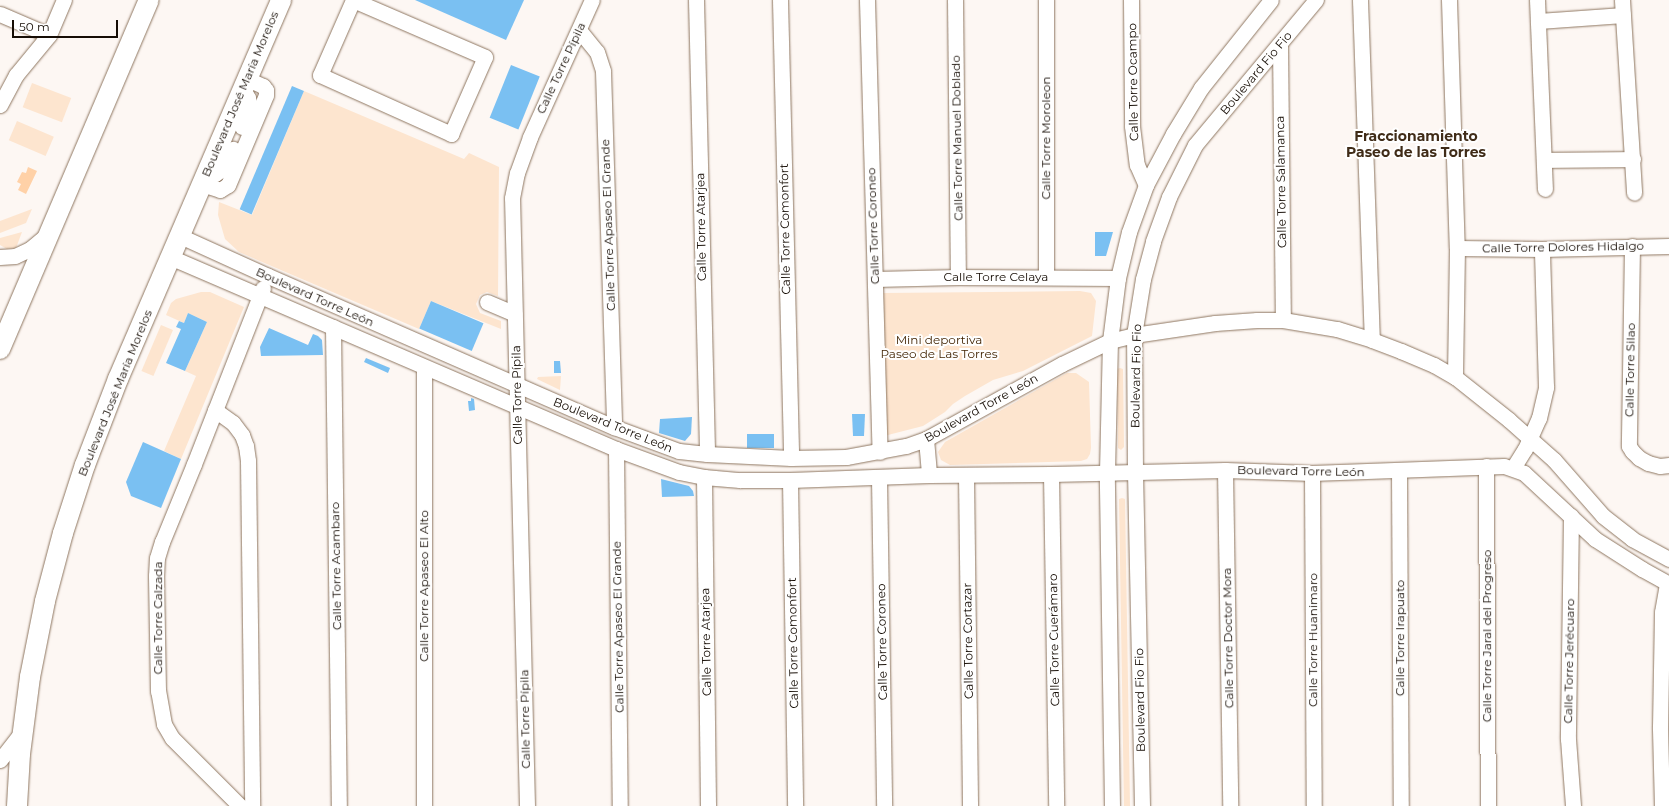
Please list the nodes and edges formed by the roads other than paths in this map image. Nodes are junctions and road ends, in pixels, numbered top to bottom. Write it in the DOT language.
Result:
graph roads {
  1 [pos="64,0"];
  2 [pos="149,0"];
  3 [pos="281,0"];
  4 [pos="353,0"];
  5 [pos="592,0"];
  6 [pos="696,0"];
  7 [pos="780,0"];
  8 [pos="867,0"];
  9 [pos="955,0"];
  10 [pos="1046,0"];
  11 [pos="1131,0"];
  12 [pos="1271,0"];
  13 [pos="1316,0"];
  14 [pos="1360,0"];
  15 [pos="1449,0"];
  16 [pos="1537,0"];
  17 [pos="1622,0"];
  18 [pos="0,14"];
  19 [pos="1623,15"];
  20 [pos="1538,21"];
  21 [pos="579,30"];
  22 [pos="49,35"];
  23 [pos="1280,44"];
  24 [pos="0,105"];
  25 [pos="1633,159"];
  26 [pos="1544,160"];
  27 [pos="1146,185"];
  28 [pos="1545,189"];
  29 [pos="1634,193"];
  30 [pos="48,234"];
  31 [pos="180,236"];
  32 [pos="1632,246"];
  33 [pos="1669,246"];
  34 [pos="1457,248"];
  35 [pos="1542,249"];
  36 [pos="170,256"];
  37 [pos="0,257"];
  38 [pos="268,276"];
  39 [pos="958,276"];
  40 [pos="1046,276"];
  41 [pos="1118,278"];
  42 [pos="875,280"];
  43 [pos="260,296"];
  44 [pos="487,302"];
  45 [pos="515,314"];
  46 [pos="1283,320"];
  47 [pos="339,329"];
  48 [pos="1134,335"];
  49 [pos="1372,340"];
  50 [pos="1110,341"];
  51 [pos="0,349"];
  52 [pos="420,365"];
  53 [pos="1455,378"];
  54 [pos="517,386"];
  55 [pos="517,406"];
  56 [pos="215,410"];
  57 [pos="614,426"];
  58 [pos="926,439"];
  59 [pos="1529,440"];
  60 [pos="616,449"];
  61 [pos="880,452"];
  62 [pos="707,454"];
  63 [pos="791,458"];
  64 [pos="1669,465"];
  65 [pos="1486,466"];
  66 [pos="1513,468"];
  67 [pos="1225,470"];
  68 [pos="1399,470"];
  69 [pos="1107,472"];
  70 [pos="1135,472"];
  71 [pos="1312,473"];
  72 [pos="1051,474"];
  73 [pos="929,475"];
  74 [pos="966,475"];
  75 [pos="704,477"];
  76 [pos="879,478"];
  77 [pos="790,480"];
  78 [pos="1571,516"];
  79 [pos="1669,559"];
  80 [pos="1668,583"];
  81 [pos="23,731"];
  82 [pos="0,760"];
  83 [pos="17,806"];
  84 [pos="240,806"];
  85 [pos="252,806"];
  86 [pos="339,806"];
  87 [pos="424,806"];
  88 [pos="527,806"];
  89 [pos="620,806"];
  90 [pos="708,806"];
  91 [pos="795,806"];
  92 [pos="884,806"];
  93 [pos="970,806"];
  94 [pos="1056,806"];
  95 [pos="1112,806"];
  96 [pos="1142,806"];
  97 [pos="1230,806"];
  98 [pos="1314,806"];
  99 [pos="1401,806"];
  100 [pos="1488,806"];
  101 [pos="1572,806"];
  102 [pos="1662,806"];
  1 -- 22 [label="street"];
  2 -- 30 [label="main road"];
  3 -- 31 [label="main road, Boulevard José María Morelos"];
  4 -- 4 [label="street"];
  5 -- 21 [label="street, Calle Torre Pípila"];
  6 -- 62 [label="street, Calle Torre Atarjea"];
  7 -- 63 [label="street, Calle Torre Comonfort"];
  8 -- 42 [label="street, Calle Torre Coroneo"];
  9 -- 39 [label="street, Calle Torre Manuel Doblado"];
  10 -- 40 [label="street, Calle Torre Moroleon"];
  11 -- 27 [label="street, Calle Torre Ocampo"];
  12 -- 27 [label="street, Boulevard Fio Fio"];
  13 -- 23 [label="street, Boulevard Fio Fio"];
  14 -- 49 [label="street"];
  15 -- 34 [label="street"];
  16 -- 20 [label="street"];
  17 -- 19 [label="street"];
  18 -- 22 [label="street"];
  19 -- 20 [label="street"];
  19 -- 25 [label="street"];
  20 -- 26 [label="street"];
  21 -- 45 [label="street, Calle Torre Pípila"];
  21 -- 57 [label="street, Calle Torre Apaseo El Grande"];
  22 -- 24 [label="street"];
  23 -- 46 [label="street, Calle Torre Salamanca"];
  23 -- 48 [label="street, Boulevard Fio Fio"];
  25 -- 26 [label="street"];
  25 -- 29 [label="street"];
  26 -- 28 [label="street"];
  27 -- 41 [label="street, Boulevard Fio Fio"];
  30 -- 37 [label="street"];
  30 -- 51 [label="main road"];
  31 -- 36 [label="main road, Boulevard José María Morelos"];
  31 -- 38 [label="street, Boulevard Torre León"];
  32 -- 33 [label="street, Calle Torre Dolores Hidalgo"];
  32 -- 35 [label="street, Calle Torre Dolores Hidalgo"];
  32 -- 64 [label="street, Calle Torre Silao"];
  34 -- 35 [label="street, Calle Torre Dolores Hidalgo"];
  34 -- 53 [label="street"];
  35 -- 59 [label="street"];
  36 -- 43 [label="street, Boulevard Torre León"];
  36 -- 81 [label="main road, Boulevard José María Morelos"];
  38 -- 43 [label="street, Calle Torre Calzada"];
  38 -- 54 [label="street, Boulevard Torre León"];
  39 -- 40 [label="street, Calle Torre Celaya"];
  39 -- 42 [label="street, Calle Torre Celaya"];
  40 -- 41 [label="street, Calle Torre Celaya"];
  41 -- 50 [label="street, Boulevard Fio Fio"];
  42 -- 61 [label="street, Calle Torre Coroneo"];
  43 -- 47 [label="street, Boulevard Torre León"];
  43 -- 56 [label="street, Calle Torre Calzada"];
  44 -- 45 [label="street"];
  45 -- 54 [label="street, Calle Torre Pípila"];
  46 -- 48 [label="street, Boulevard Torre León"];
  46 -- 49 [label="street, Boulevard Torre León"];
  47 -- 52 [label="street, Boulevard Torre León"];
  47 -- 86 [label="street, Calle Torre Acambaro"];
  48 -- 50 [label="street, Boulevard Torre León"];
  48 -- 70 [label="street, Boulevard Fio Fio"];
  49 -- 53 [label="street, Boulevard Torre León"];
  50 -- 58 [label="street, Boulevard Torre León"];
  50 -- 69 [label="street, Boulevard Fio Fio"];
  52 -- 55 [label="street, Boulevard Torre León"];
  52 -- 87 [label="street, Calle Torre Apaseo El Alto"];
  53 -- 59 [label="street, Boulevard Torre León"];
  54 -- 55 [label="street, Calle Torre Pípila"];
  54 -- 57 [label="street, Boulevard Torre León"];
  55 -- 60 [label="street, Boulevard Torre León"];
  55 -- 88 [label="street, Calle Torre Pípila"];
  56 -- 84 [label="street, Calle Torre Calzada"];
  56 -- 85 [label="street"];
  57 -- 62 [label="street, Boulevard Torre León"];
  58 -- 61 [label="street, Boulevard Torre León"];
  58 -- 73 [label="street"];
  59 -- 66 [label="street"];
  59 -- 79 [label="street, Boulevard Torre León"];
  60 -- 75 [label="street, Boulevard Torre León"];
  60 -- 89 [label="street, Calle Torre Apaseo El Grande"];
  61 -- 63 [label="street, Boulevard Torre León"];
  62 -- 63 [label="street, Boulevard Torre León"];
  65 -- 66 [label="street, Boulevard Torre León"];
  65 -- 68 [label="street, Boulevard Torre León"];
  65 -- 100 [label="street, Calle Torre Jaral del Progreso"];
  66 -- 78 [label="street, Boulevard Torre León"];
  67 -- 70 [label="street, Boulevard Torre León"];
  67 -- 71 [label="street, Boulevard Torre León"];
  67 -- 97 [label="street, Calle Torre Doctor Mora"];
  68 -- 71 [label="street, Boulevard Torre León"];
  68 -- 99 [label="street, Calle Torre Irapuato"];
  69 -- 70 [label="street, Boulevard Torre León"];
  69 -- 72 [label="street, Boulevard Torre León"];
  69 -- 95 [label="street, Boulevard Fio Fio"];
  70 -- 96 [label="street, Boulevard Fio Fio"];
  71 -- 98 [label="street, Calle Torre Huanimaro"];
  72 -- 74 [label="street, Boulevard Torre León"];
  72 -- 94 [label="street, Calle Torre Cuerámaro"];
  73 -- 74 [label="street, Boulevard Torre León"];
  73 -- 76 [label="street, Boulevard Torre León"];
  74 -- 93 [label="street, Calle Torre Cortazar"];
  75 -- 77 [label="street, Boulevard Torre León"];
  75 -- 90 [label="street, Calle Torre Atarjea"];
  76 -- 77 [label="street, Boulevard Torre León"];
  76 -- 92 [label="street, Calle Torre Coroneo"];
  77 -- 91 [label="street, Calle Torre Comonfort"];
  78 -- 80 [label="street, Boulevard Torre León"];
  78 -- 101 [label="street, Calle Torre Jerécuaro"];
  80 -- 102 [label="street"];
  81 -- 82 [label="street"];
  81 -- 83 [label="main road, Boulevard José María Morelos"];
}
